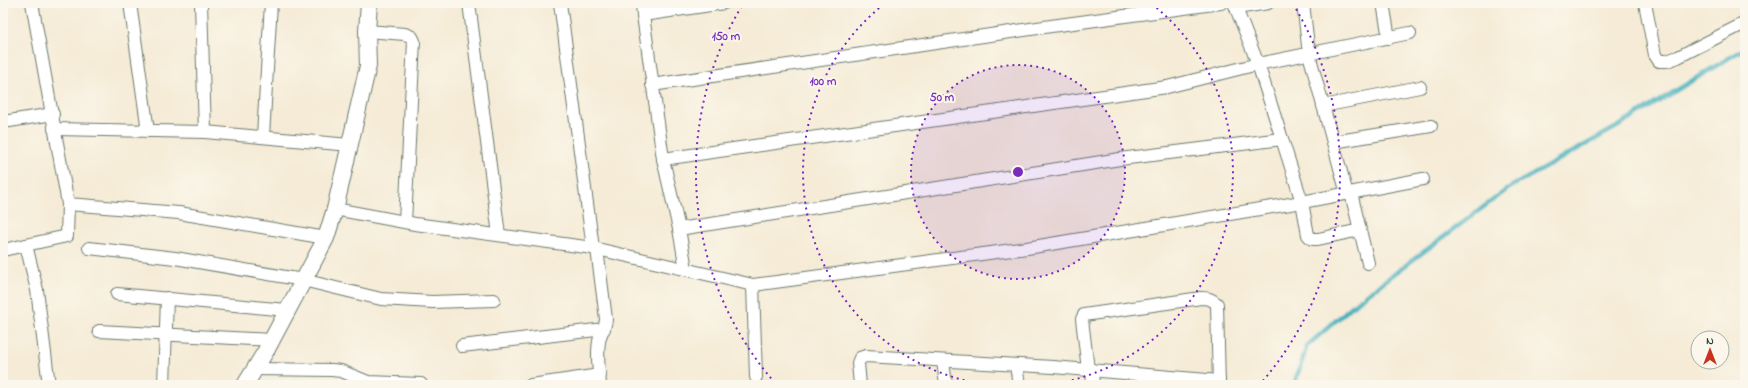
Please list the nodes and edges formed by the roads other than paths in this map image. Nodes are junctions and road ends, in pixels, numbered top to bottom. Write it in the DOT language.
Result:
graph roads {
  1 [pos="32,3"];
  2 [pos="130,3"];
  3 [pos="201,3"];
  4 [pos="271,3"];
  5 [pos="369,3"];
  6 [pos="469,3"];
  7 [pos="560,3"];
  8 [pos="642,3"];
  9 [pos="724,3"];
  10 [pos="1221,3"];
  11 [pos="1268,3"];
  12 [pos="1303,3"];
  13 [pos="1383,3"];
  14 [pos="1645,3"];
  15 [pos="1236,6"];
  16 [pos="643,15"];
  17 [pos="1745,23"];
  18 [pos="367,31"];
  19 [pos="1410,33"];
  20 [pos="1389,38"];
  21 [pos="1309,54"];
  22 [pos="1258,64"];
  23 [pos="652,85"];
  24 [pos="1420,87"];
  25 [pos="1323,106"];
  26 [pos="53,114"];
  27 [pos="3,122"];
  28 [pos="1431,126"];
  29 [pos="54,129"];
  30 [pos="148,131"];
  31 [pos="205,132"];
  32 [pos="263,136"];
  33 [pos="1282,138"];
  34 [pos="1333,142"];
  35 [pos="350,145"];
  36 [pos="663,159"];
  37 [pos="1423,179"];
  38 [pos="1349,193"];
  39 [pos="1302,202"];
  40 [pos="68,204"];
  41 [pos="335,209"];
  42 [pos="405,222"];
  43 [pos="678,228"];
  44 [pos="1360,230"];
  45 [pos="499,235"];
  46 [pos="326,238"];
  47 [pos="26,245"];
  48 [pos="89,248"];
  49 [pos="595,249"];
  50 [pos="3,250"];
  51 [pos="1368,263"];
  52 [pos="686,269"];
  53 [pos="303,280"];
  54 [pos="753,285"];
  55 [pos="117,294"];
  56 [pos="167,298"];
  57 [pos="494,300"];
  58 [pos="287,310"];
  59 [pos="604,329"];
  60 [pos="99,331"];
  61 [pos="166,334"];
  62 [pos="272,340"];
  63 [pos="462,346"];
  64 [pos="942,361"];
  65 [pos="1016,365"];
  66 [pos="254,369"];
  67 [pos="1090,370"];
  68 [pos="756,377"];
  69 [pos="600,380"];
  70 [pos="1219,383"];
  71 [pos="421,384"];
  72 [pos="49,385"];
  73 [pos="164,385"];
  74 [pos="245,385"];
  75 [pos="531,385"];
  76 [pos="860,385"];
  77 [pos="946,385"];
  78 [pos="1019,385"];
  79 [pos="1093,385"];
  1 -- 26 [label="street"];
  2 -- 30 [label="street"];
  3 -- 31 [label="street"];
  4 -- 32 [label="street"];
  5 -- 18 [label="street"];
  6 -- 45 [label="street"];
  7 -- 49 [label="street"];
  8 -- 16 [label="street"];
  9 -- 16 [label="street"];
  10 -- 23 [label="street"];
  11 -- 15 [label="street"];
  12 -- 21 [label="street"];
  13 -- 20 [label="street"];
  14 -- 17 [label="street"];
  15 -- 22 [label="street"];
  16 -- 23 [label="street"];
  18 -- 35 [label="street"];
  18 -- 42 [label="street"];
  19 -- 20 [label="street"];
  20 -- 21 [label="street"];
  21 -- 22 [label="street"];
  21 -- 25 [label="street"];
  22 -- 33 [label="street"];
  22 -- 36 [label="street"];
  23 -- 36 [label="street"];
  24 -- 25 [label="street"];
  25 -- 34 [label="street"];
  26 -- 27 [label="street"];
  26 -- 29 [label="street"];
  28 -- 34 [label="street"];
  29 -- 30 [label="street"];
  29 -- 40 [label="street"];
  30 -- 31 [label="street"];
  31 -- 32 [label="street"];
  32 -- 35 [label="street"];
  33 -- 39 [label="street"];
  33 -- 43 [label="street"];
  34 -- 38 [label="street"];
  35 -- 41 [label="street"];
  36 -- 43 [label="street"];
  37 -- 38 [label="street"];
  38 -- 39 [label="street"];
  38 -- 44 [label="street"];
  39 -- 44 [label="street"];
  39 -- 54 [label="street"];
  40 -- 46 [label="street"];
  40 -- 47 [label="street"];
  41 -- 42 [label="street"];
  41 -- 46 [label="street"];
  42 -- 45 [label="street"];
  43 -- 52 [label="street"];
  44 -- 51 [label="street"];
  45 -- 49 [label="street"];
  46 -- 53 [label="street"];
  47 -- 50 [label="street"];
  47 -- 72 [label="street"];
  48 -- 53 [label="street"];
  49 -- 52 [label="street"];
  49 -- 59 [label="street"];
  52 -- 54 [label="street"];
  53 -- 57 [label="street"];
  53 -- 58 [label="street"];
  54 -- 68 [label="street"];
  55 -- 56 [label="street"];
  56 -- 58 [label="street"];
  56 -- 61 [label="street"];
  58 -- 62 [label="street"];
  59 -- 63 [label="street"];
  59 -- 69 [label="street"];
  60 -- 61 [label="street"];
  61 -- 62 [label="street"];
  61 -- 73 [label="street"];
  62 -- 66 [label="street"];
  64 -- 65 [label="street"];
  64 -- 76 [label="street"];
  64 -- 77 [label="street"];
  65 -- 67 [label="street"];
  65 -- 78 [label="street"];
  66 -- 71 [label="street"];
  66 -- 74 [label="street"];
  67 -- 70 [label="street"];
  67 -- 70 [label="street"];
  67 -- 79 [label="street"];
  69 -- 75 [label="street"];
}
